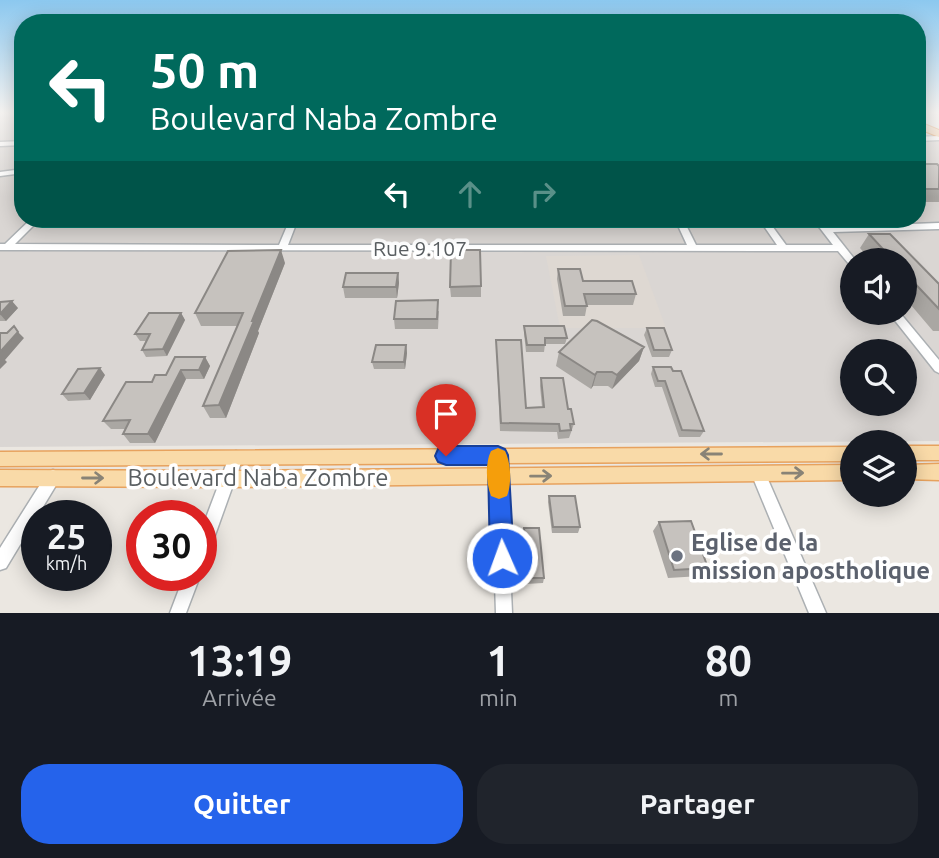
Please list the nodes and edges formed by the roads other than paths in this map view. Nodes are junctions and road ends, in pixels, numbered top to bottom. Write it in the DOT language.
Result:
graph roads {
  1 [pos="25,228"];
  2 [pos="290,228"];
  3 [pos="683,228"];
  4 [pos="770,228"];
  5 [pos="882,228"];
  6 [pos="826,230"];
  7 [pos="3,247"];
  8 [pos="783,247"];
  9 [pos="282,248"];
  10 [pos="693,248"];
  11 [pos="841,248"];
  12 [pos="904,325"];
  13 [pos="939,368"];
  14 [pos="917,453"];
  15 [pos="939,453"];
  16 [pos="840,454"];
  17 [pos="498,455"];
  18 [pos="236,457"];
  19 [pos="0,459"];
  20 [pos="840,472"];
  21 [pos="917,472"];
  22 [pos="939,472"];
  23 [pos="758,474"];
  24 [pos="53,477"];
  25 [pos="499,477"];
  26 [pos="0,478"];
  27 [pos="229,479"];
  28 [pos="217,510"];
  29 [pos="0,562"];
  30 [pos="186,591"];
  31 [pos="178,613"];
  32 [pos="504,613"];
  33 [pos="818,613"];
  1 -- 7 [label="street"];
  2 -- 9 [label="street"];
  3 -- 10 [label="street"];
  4 -- 8 [label="street"];
  5 -- 6 [label="street"];
  6 -- 11 [label="street"];
  7 -- 9 [label="street, Rue 9.107"];
  8 -- 10 [label="street, Rue 9.107"];
  8 -- 11 [label="street, Rue 9.107"];
  9 -- 10 [label="street, Rue 9.107"];
  12 -- 13 [label="street"];
  14 -- 15 [label="main road"];
  16 -- 17 [label="main road, Boulevard Naba Zombre, one-way"];
  17 -- 18 [label="main road, Boulevard Naba Zombre"];
  17 -- 25 [label="street"];
  18 -- 19 [label="main road, Boulevard Naba Zombre"];
  18 -- 27 [label="street"];
  23 -- 20 [label="main road, Boulevard Naba Zombre, one-way"];
  21 -- 22 [label="main road"];
  25 -- 23 [label="main road, Boulevard Naba Zombre, one-way"];
  23 -- 33 [label="street"];
  24 -- 26 [label="main road, Boulevard Naba Zombre"];
  24 -- 27 [label="main road, Boulevard Naba Zombre, one-way"];
  24 -- 29 [label="street"];
  25 -- 27 [label="main road, Boulevard Naba Zombre"];
  25 -- 32 [label="street"];
  27 -- 28 [label="street"];
  30 -- 31 [label="street"];
}
